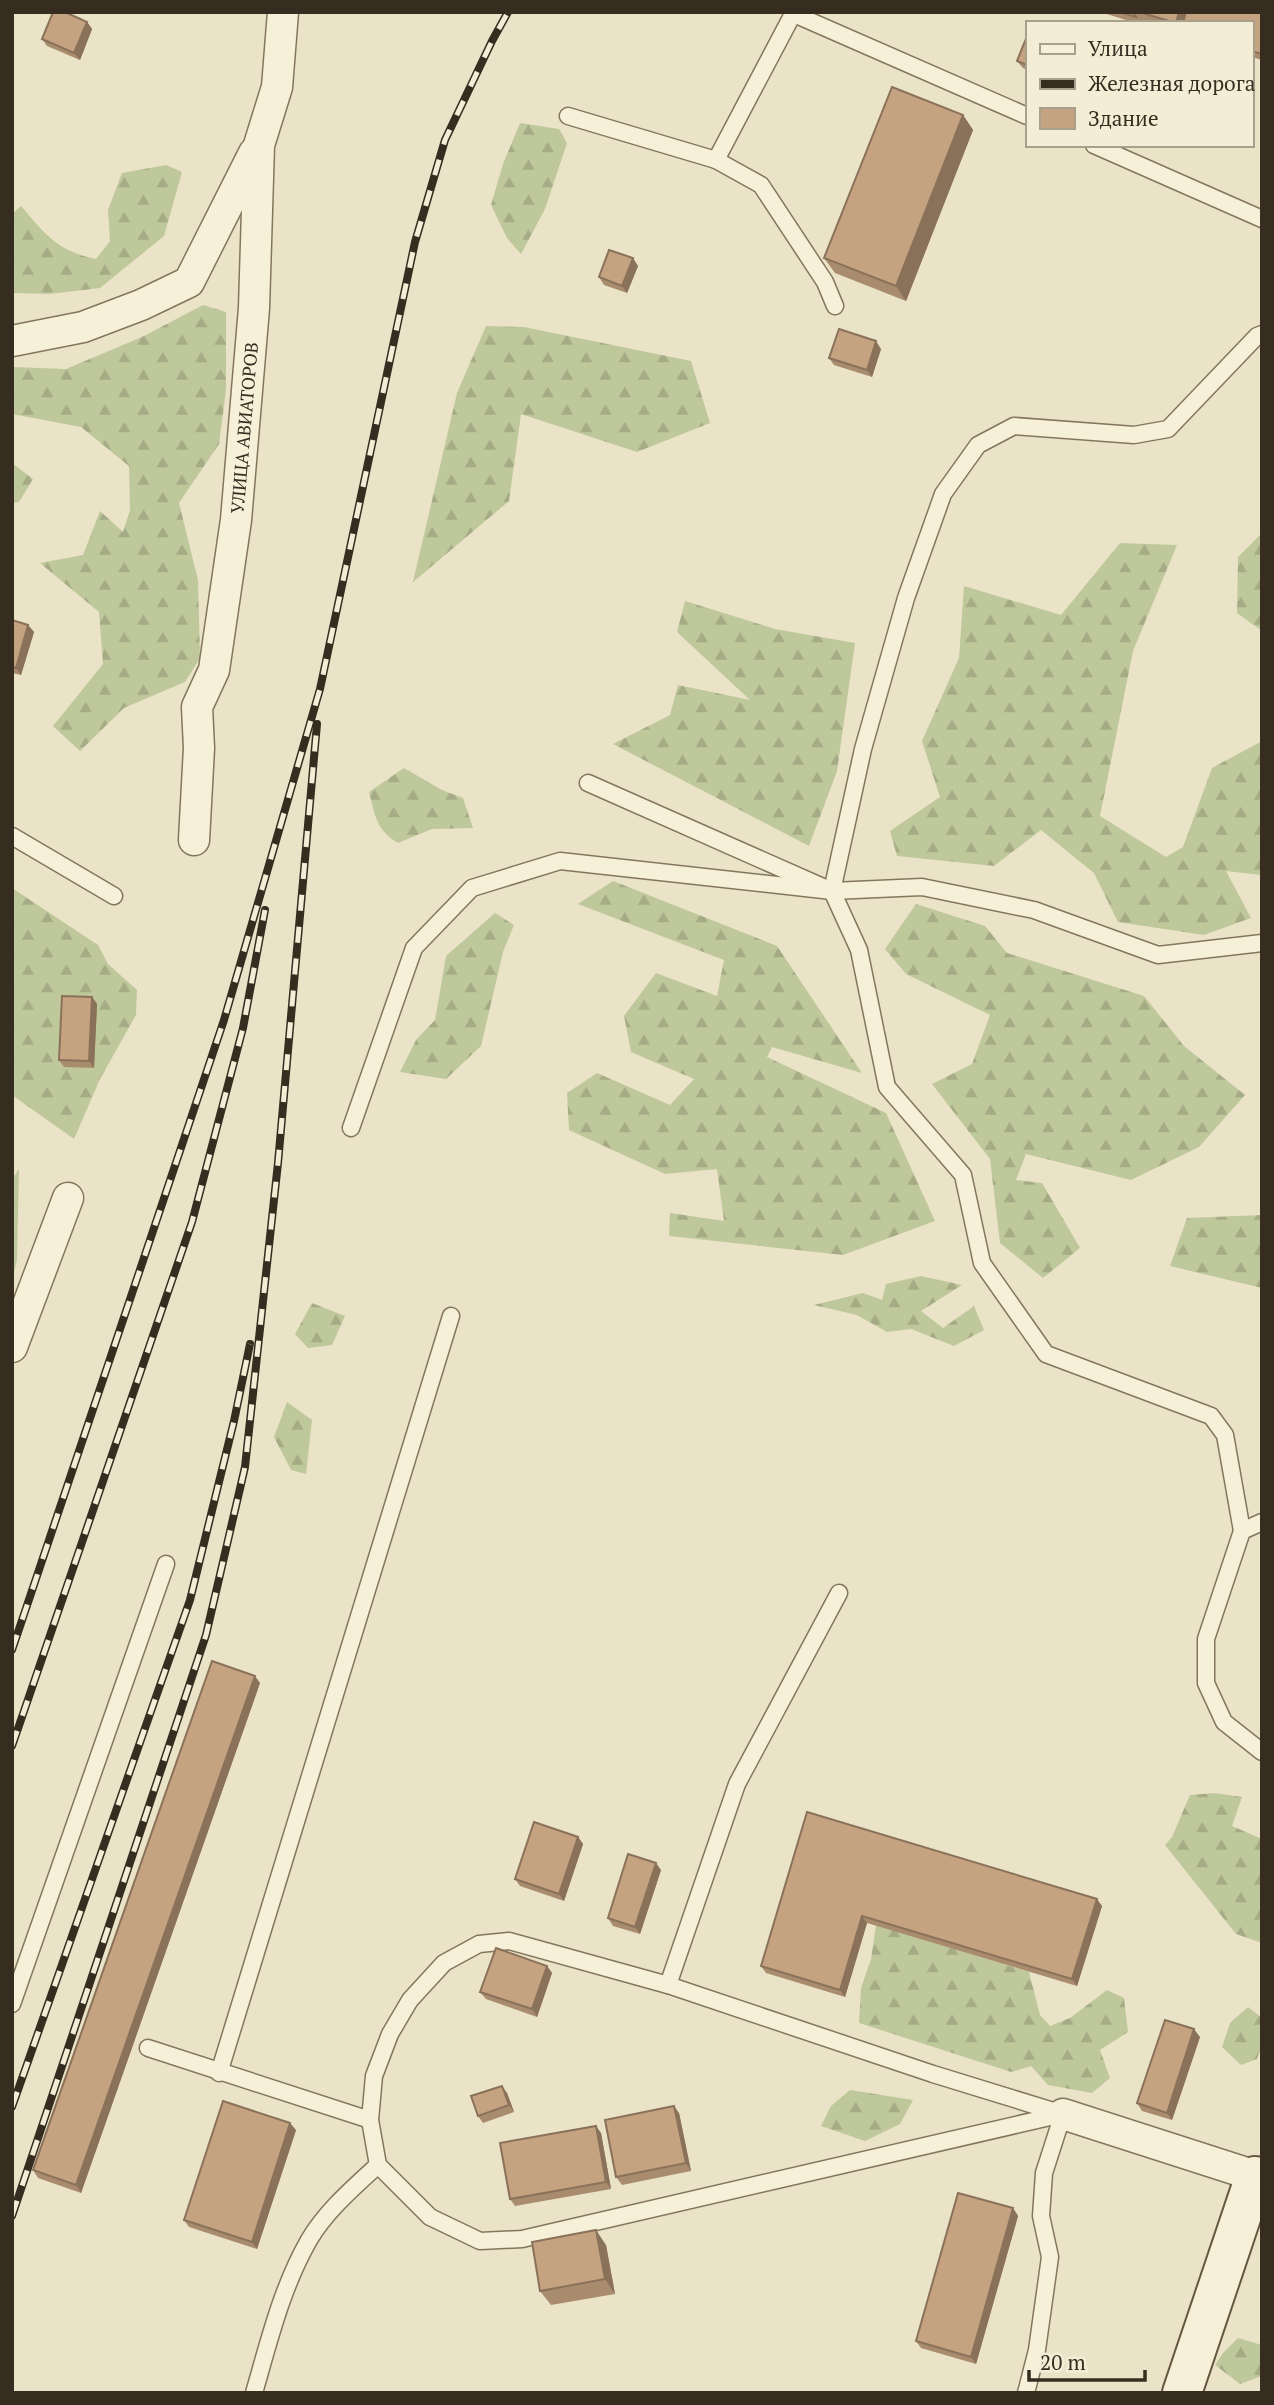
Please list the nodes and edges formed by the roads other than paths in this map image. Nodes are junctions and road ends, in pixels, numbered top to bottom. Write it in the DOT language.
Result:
graph roads {
  1 [pos="283,12"];
  2 [pos="794,13"];
  3 [pos="568,116"];
  4 [pos="1026,116"];
  5 [pos="258,145"];
  6 [pos="1099,147"];
  7 [pos="716,160"];
  8 [pos="1262,219"];
  9 [pos="835,306"];
  10 [pos="1262,334"];
  11 [pos="12,341"];
  12 [pos="588,783"];
  13 [pos="12,836"];
  14 [pos="194,840"];
  15 [pos="832,891"];
  16 [pos="114,896"];
  17 [pos="1262,943"];
  18 [pos="351,1128"];
  19 [pos="68,1198"];
  20 [pos="451,1316"];
  21 [pos="12,1347"];
  22 [pos="1262,1522"];
  23 [pos="1242,1531"];
  24 [pos="166,1564"];
  25 [pos="839,1593"];
  26 [pos="1262,1752"];
  27 [pos="668,1985"];
  28 [pos="12,2004"];
  29 [pos="148,2048"];
  30 [pos="219,2073"];
  31 [pos="1063,2114"];
  32 [pos="370,2120"];
  33 [pos="378,2165"];
  34 [pos="1259,2169"];
  35 [pos="254,2393"];
  36 [pos="1026,2393"];
  37 [pos="1182,2393"];
  1 -- 5 [label="street, УЛИЦА АВИАТОРОВ"];
  2 -- 4 [label="lane"];
  2 -- 7 [label="lane"];
  3 -- 7 [label="lane"];
  5 -- 11 [label="street"];
  5 -- 14 [label="street, УЛИЦА АВИАТОРОВ"];
  6 -- 8 [label="lane"];
  7 -- 9 [label="lane"];
  10 -- 15 [label="lane"];
  12 -- 15 [label="lane"];
  13 -- 16 [label="lane"];
  15 -- 17 [label="lane"];
  15 -- 18 [label="lane"];
  15 -- 23 [label="lane"];
  19 -- 21 [label="street"];
  20 -- 30 [label="lane"];
  22 -- 23 [label="lane"];
  23 -- 26 [label="lane"];
  24 -- 28 [label="lane"];
  25 -- 27 [label="lane"];
  27 -- 31 [label="lane"];
  27 -- 32 [label="lane"];
  29 -- 30 [label="lane"];
  30 -- 32 [label="lane"];
  31 -- 33 [label="lane"];
  31 -- 34 [label="street"];
  31 -- 36 [label="lane"];
  32 -- 33 [label="lane"];
  33 -- 35 [label="lane"];
  34 -- 37 [label="street"];
}
